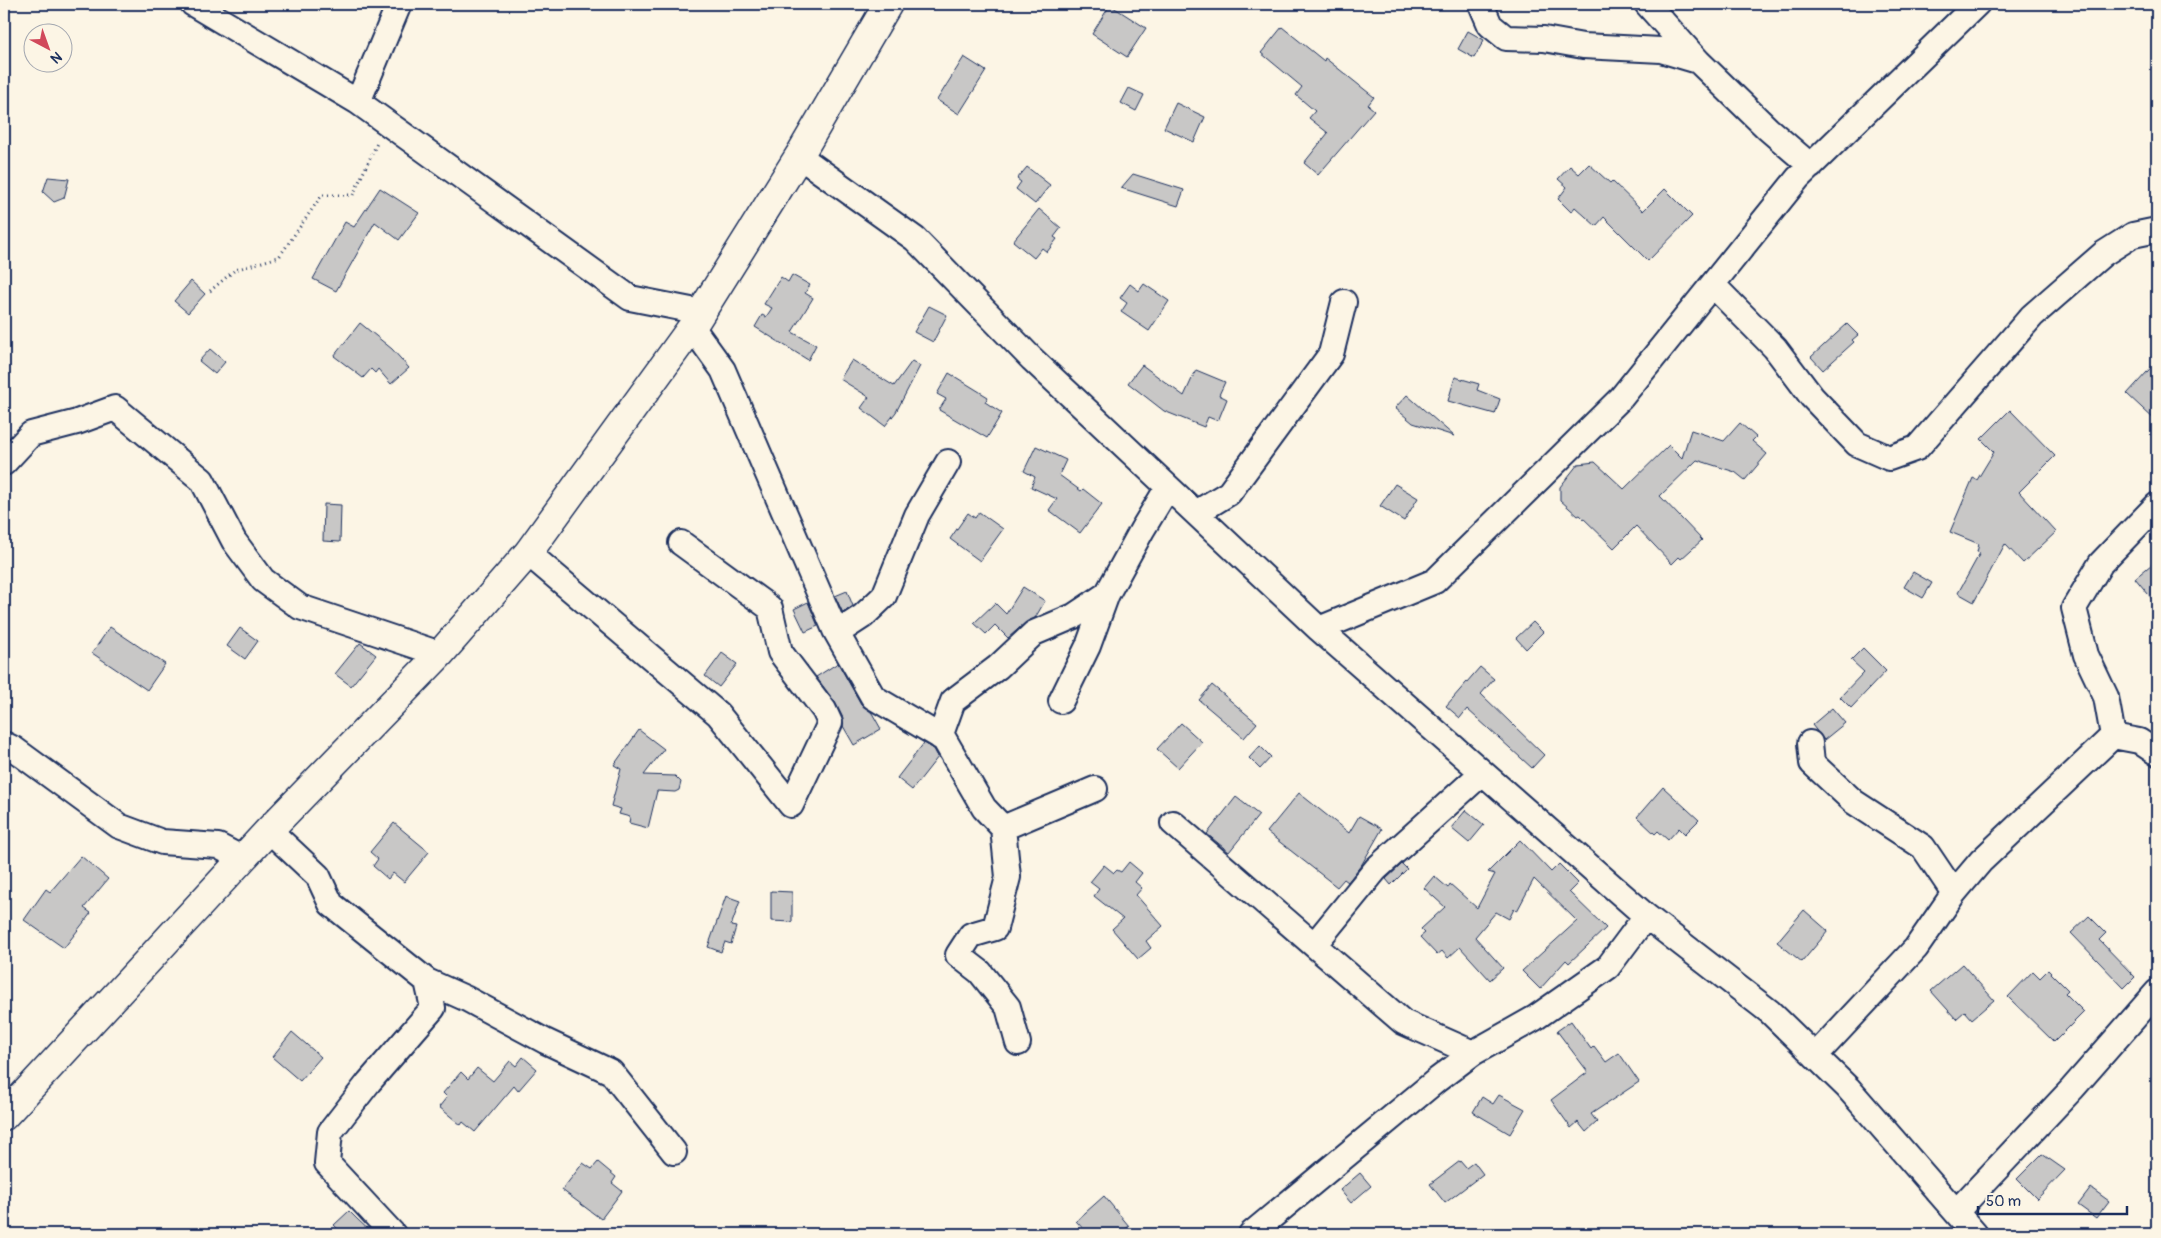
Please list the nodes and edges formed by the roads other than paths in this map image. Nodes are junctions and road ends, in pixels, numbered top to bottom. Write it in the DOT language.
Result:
graph roads {
  1 [pos="193,4"];
  2 [pos="399,4"];
  3 [pos="888,4"];
  4 [pos="1481,4"];
  5 [pos="1647,4"];
  6 [pos="1976,4"];
  7 [pos="1698,61"];
  8 [pos="358,102"];
  9 [pos="799,156"];
  10 [pos="1811,166"];
  11 [pos="2157,230"];
  12 [pos="1713,285"];
  13 [pos="1344,302"];
  14 [pos="696,320"];
  15 [pos="948,462"];
  16 [pos="4,463"];
  17 [pos="1168,487"];
  18 [pos="2157,506"];
  19 [pos="1196,513"];
  20 [pos="681,543"];
  21 [pos="528,554"];
  22 [pos="1107,594"];
  23 [pos="1319,629"];
  24 [pos="837,633"];
  25 [pos="440,654"];
  26 [pos="1061,701"];
  27 [pos="2113,736"];
  28 [pos="940,737"];
  29 [pos="1810,743"];
  30 [pos="4,744"];
  31 [pos="2157,753"];
  32 [pos="1482,773"];
  33 [pos="1095,789"];
  34 [pos="1173,822"];
  35 [pos="1003,828"];
  36 [pos="269,830"];
  37 [pos="243,859"];
  38 [pos="1954,894"];
  39 [pos="1646,916"];
  40 [pos="1314,945"];
  41 [pos="428,981"];
  42 [pos="2157,992"];
  43 [pos="1018,1043"];
  44 [pos="1472,1053"];
  45 [pos="1815,1056"];
  46 [pos="8,1103"];
  47 [pos="674,1152"];
  48 [pos="1956,1212"];
  49 [pos="393,1234"];
  50 [pos="1251,1234"];
  51 [pos="1975,1234"];
  1 -- 8 [label="street"];
  2 -- 8 [label="street"];
  3 -- 9 [label="street"];
  4 -- 7 [label="street"];
  5 -- 7 [label="street"];
  6 -- 10 [label="street"];
  7 -- 10 [label="street"];
  8 -- 14 [label="street"];
  9 -- 14 [label="street"];
  9 -- 17 [label="street"];
  10 -- 12 [label="street"];
  11 -- 12 [label="street"];
  12 -- 23 [label="street"];
  13 -- 19 [label="street"];
  14 -- 21 [label="street"];
  14 -- 24 [label="street"];
  15 -- 24 [label="street"];
  16 -- 25 [label="street"];
  17 -- 19 [label="street"];
  17 -- 22 [label="street"];
  18 -- 27 [label="street"];
  19 -- 23 [label="street"];
  20 -- 21 [label="street"];
  21 -- 25 [label="street"];
  22 -- 26 [label="street"];
  22 -- 28 [label="street"];
  23 -- 32 [label="street"];
  24 -- 28 [label="street"];
  25 -- 36 [label="street"];
  27 -- 31 [label="street"];
  27 -- 38 [label="street"];
  28 -- 35 [label="street"];
  29 -- 38 [label="street"];
  30 -- 37 [label="street"];
  32 -- 39 [label="street"];
  32 -- 40 [label="street"];
  33 -- 35 [label="street"];
  34 -- 40 [label="street"];
  35 -- 43 [label="street"];
  36 -- 37 [label="street"];
  36 -- 41 [label="street"];
  37 -- 46 [label="street"];
  38 -- 45 [label="street"];
  39 -- 44 [label="street"];
  39 -- 45 [label="street"];
  40 -- 44 [label="street"];
  41 -- 47 [label="street"];
  41 -- 49 [label="street"];
  42 -- 48 [label="street"];
  44 -- 50 [label="street"];
  45 -- 48 [label="street"];
  48 -- 51 [label="street"];
}
